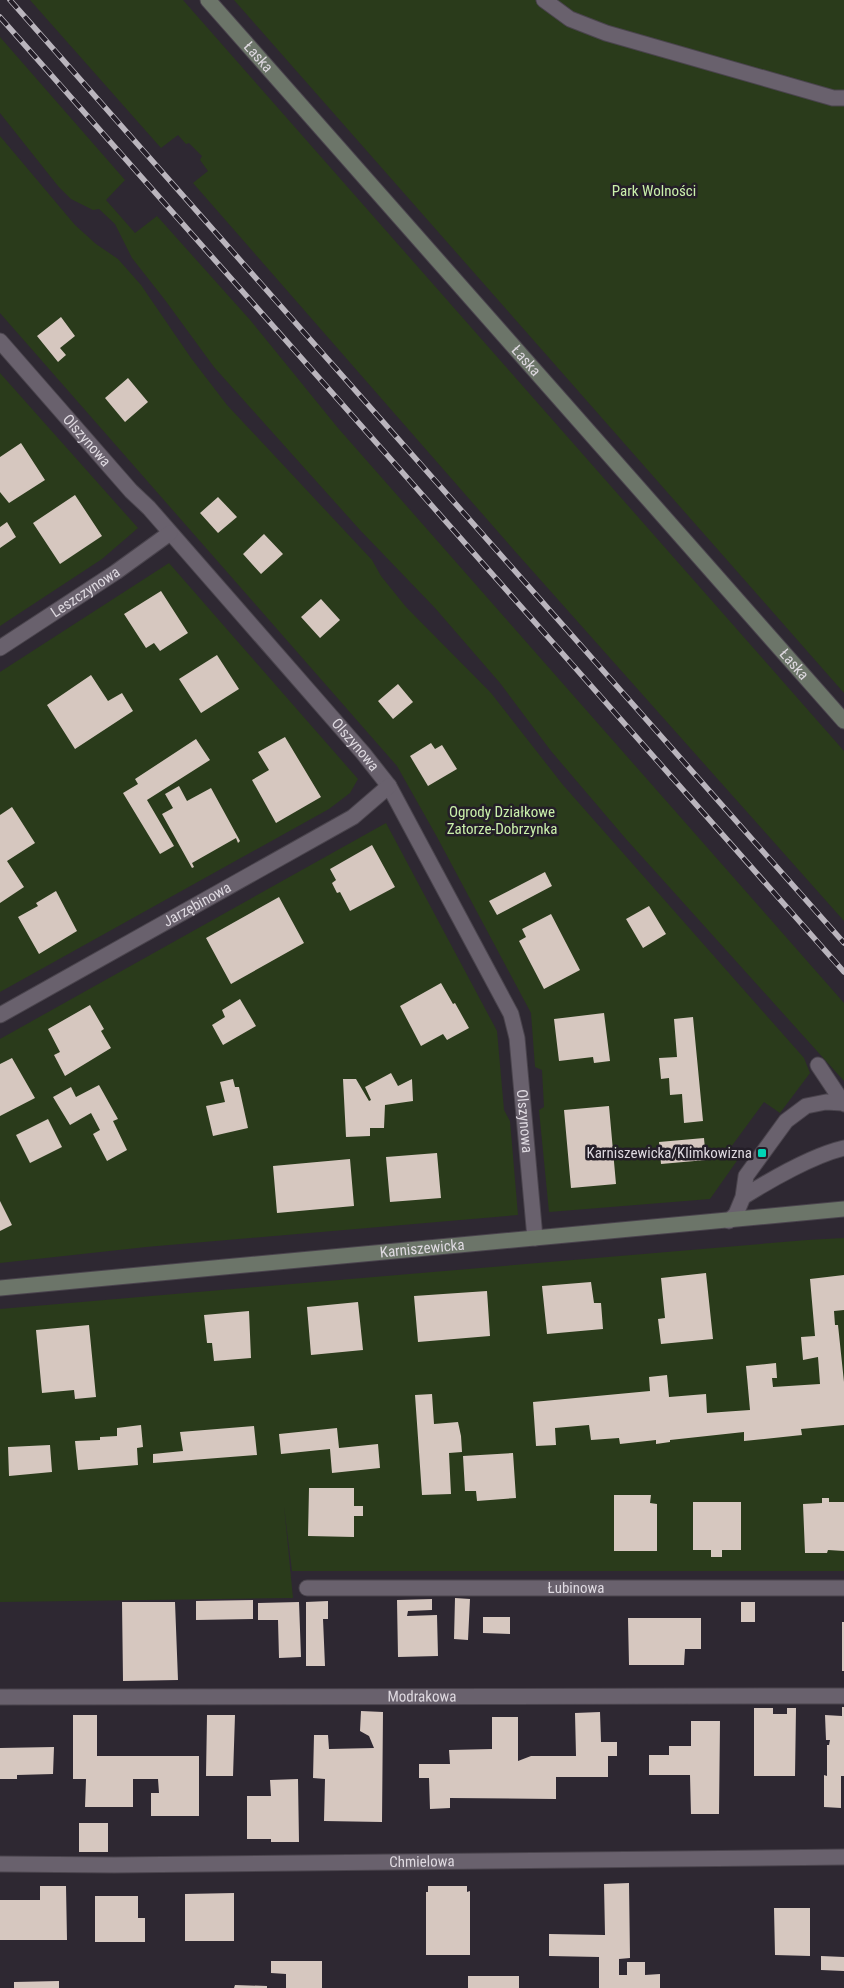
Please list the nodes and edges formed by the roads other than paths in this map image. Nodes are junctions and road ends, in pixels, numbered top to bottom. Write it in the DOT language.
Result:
graph roads {
  1 [pos="208,0"];
  2 [pos="544,0"];
  3 [pos="844,98"];
  4 [pos="0,340"];
  5 [pos="170,533"];
  6 [pos="0,648"];
  7 [pos="844,721"];
  8 [pos="389,786"];
  9 [pos="0,1015"];
  10 [pos="818,1065"];
  11 [pos="844,1103"];
  12 [pos="844,1148"];
  13 [pos="743,1197"];
  14 [pos="844,1210"];
  15 [pos="729,1222"];
  16 [pos="535,1238"];
  17 [pos="0,1288"];
  18 [pos="307,1588"];
  19 [pos="844,1588"];
  20 [pos="844,1696"];
  21 [pos="0,1697"];
  22 [pos="844,1857"];
  23 [pos="0,1864"];
  1 -- 7 [label="main road, Łaska"];
  2 -- 3 [label="street"];
  4 -- 5 [label="street, Olszynowa"];
  5 -- 6 [label="street, Leszczynowa"];
  5 -- 8 [label="street, Olszynowa"];
  8 -- 9 [label="street, Jarzębinowa"];
  8 -- 16 [label="street, Olszynowa"];
  10 -- 11 [label="street"];
  11 -- 13 [label="street"];
  12 -- 13 [label="street"];
  13 -- 15 [label="street"];
  14 -- 15 [label="main road, Karniszewicka"];
  15 -- 16 [label="main road, Karniszewicka"];
  16 -- 17 [label="main road, Karniszewicka"];
  18 -- 19 [label="street, Łubinowa"];
  20 -- 21 [label="street, Modrakowa"];
  22 -- 23 [label="street, Chmielowa"];
}
